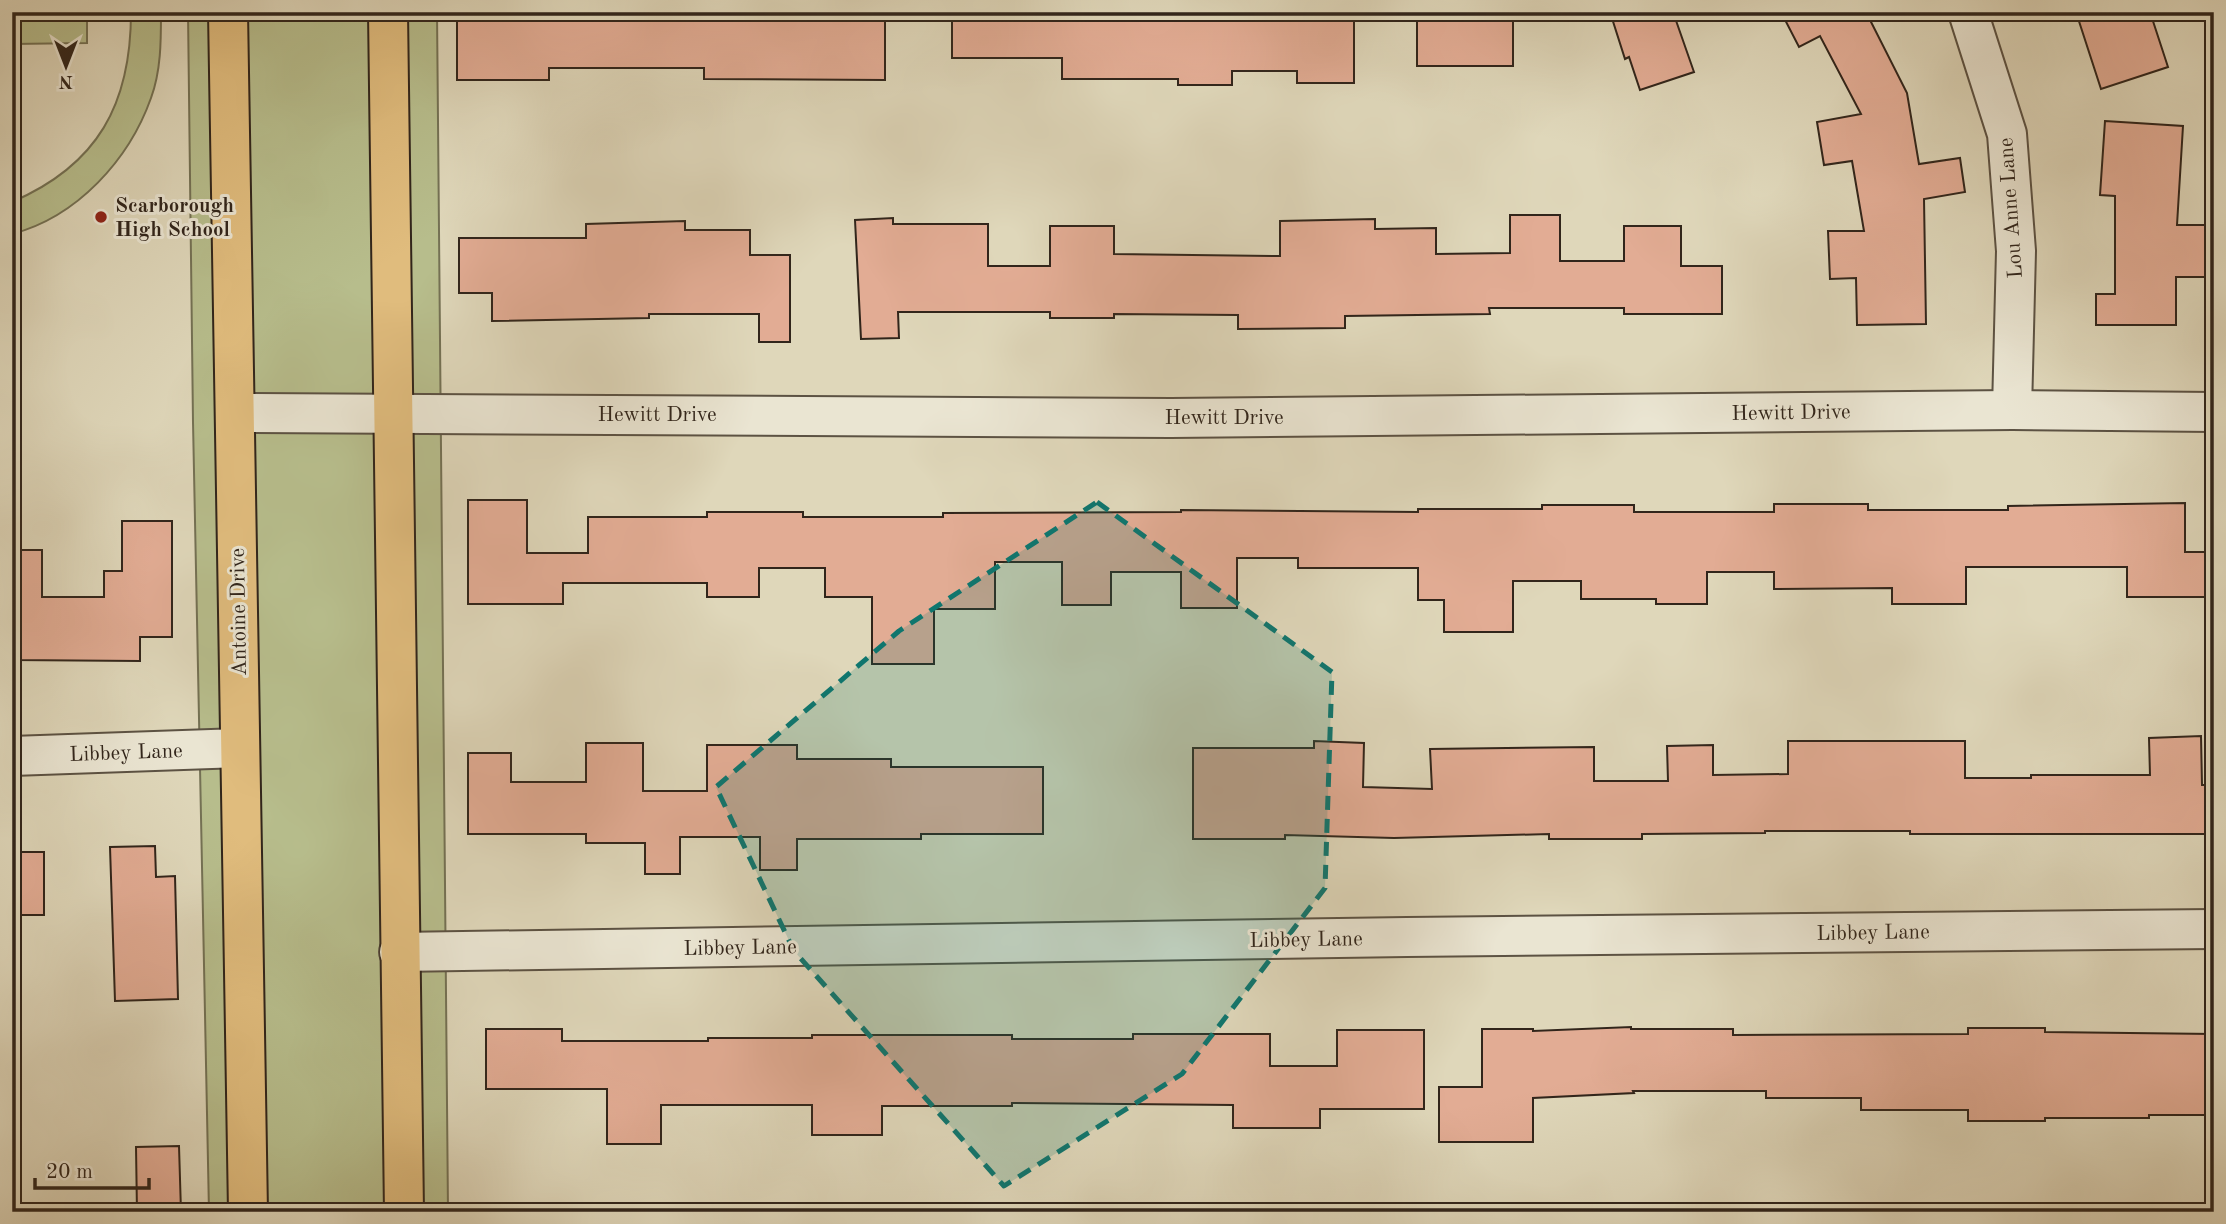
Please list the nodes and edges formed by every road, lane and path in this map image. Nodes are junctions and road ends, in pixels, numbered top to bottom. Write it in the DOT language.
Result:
graph roads {
  1 [pos="228,12"];
  2 [pos="388,12"];
  3 [pos="1968,12"];
  4 [pos="2012,410"];
  5 [pos="2214,412"];
  6 [pos="235,413"];
  7 [pos="394,413"];
  8 [pos="240,748"];
  9 [pos="12,756"];
  10 [pos="2214,929"];
  11 [pos="399,952"];
  12 [pos="248,1212"];
  13 [pos="404,1212"];
  1 -- 6 [label="main road, Antoine Drive"];
  2 -- 7 [label="main road"];
  3 -- 4 [label="street, Lou Anne Lane"];
  4 -- 5 [label="street, Hewitt Drive"];
  4 -- 7 [label="street, Hewitt Drive"];
  6 -- 7 [label="street, Hewitt Drive"];
  6 -- 8 [label="main road, Antoine Drive"];
  7 -- 11 [label="main road"];
  8 -- 9 [label="street, Libbey Lane"];
  8 -- 12 [label="main road, Antoine Drive"];
  10 -- 11 [label="street, Libbey Lane"];
  11 -- 13 [label="main road"];
}
